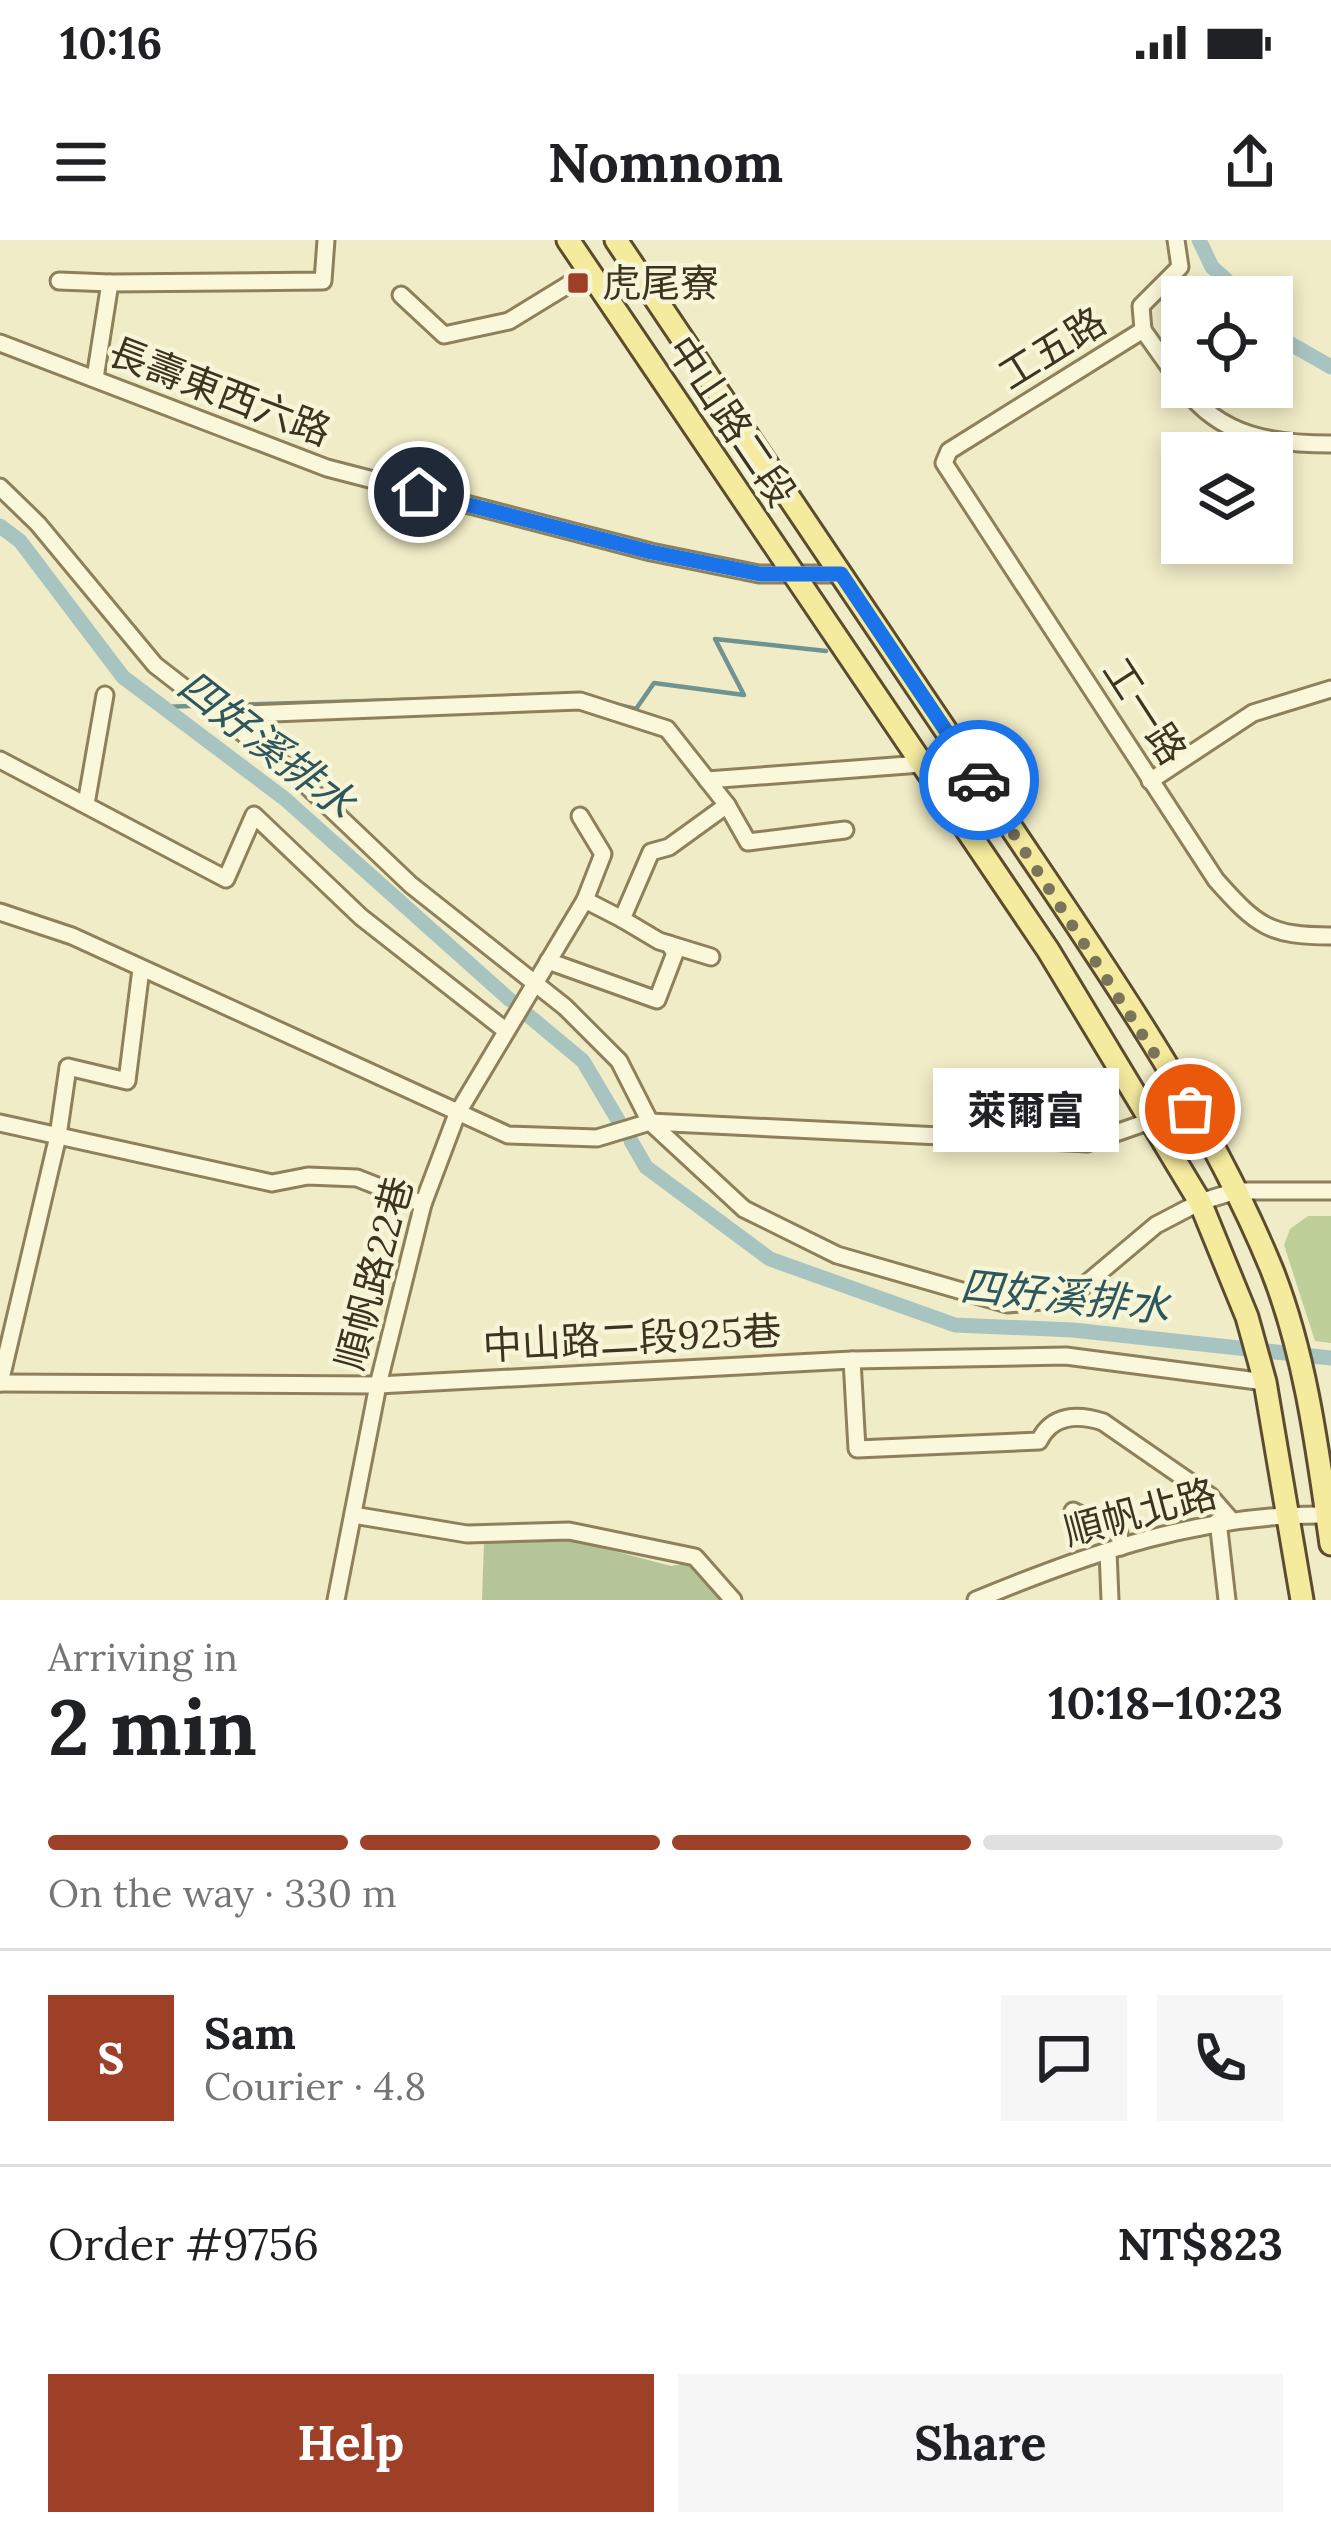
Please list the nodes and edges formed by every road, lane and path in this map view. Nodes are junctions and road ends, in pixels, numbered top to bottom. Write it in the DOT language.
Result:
graph roads {
  1 [pos="326,240"];
  2 [pos="568,240"];
  3 [pos="616,240"];
  4 [pos="1176,240"];
  5 [pos="589,272"];
  6 [pos="59,280"];
  7 [pos="110,283"];
  8 [pos="401,295"];
  9 [pos="1143,330"];
  10 [pos="0,343"];
  11 [pos="1161,355"];
  12 [pos="95,378"];
  13 [pos="1199,408"];
  14 [pos="1331,444"];
  15 [pos="944,463"];
  16 [pos="0,487"];
  17 [pos="789,571"];
  18 [pos="841,574"];
  19 [pos="1331,688"];
  20 [pos="105,694"];
  21 [pos="921,694"];
  22 [pos="219,715"];
  23 [pos="888,716"];
  24 [pos="0,760"];
  25 [pos="921,764"];
  26 [pos="707,780"];
  27 [pos="1150,781"];
  28 [pos="86,804"];
  29 [pos="728,805"];
  30 [pos="580,817"];
  31 [pos="845,830"];
  32 [pos="585,900"];
  33 [pos="0,912"];
  34 [pos="622,919"];
  35 [pos="1331,936"];
  36 [pos="669,944"];
  37 [pos="711,957"];
  38 [pos="548,961"];
  39 [pos="141,969"];
  40 [pos="535,984"];
  41 [pos="505,1030"];
  42 [pos="457,1114"];
  43 [pos="1153,1120"];
  44 [pos="650,1122"];
  45 [pos="0,1123"];
  46 [pos="58,1136"];
  47 [pos="1236,1191"];
  48 [pos="1331,1191"];
  49 [pos="1200,1202"];
  50 [pos="422,1204"];
  51 [pos="853,1360"];
  52 [pos="1265,1382"];
  53 [pos="0,1383"];
  54 [pos="378,1385"];
  55 [pos="1073,1511"];
  56 [pos="353,1515"];
  57 [pos="1291,1515"];
  58 [pos="1327,1515"];
  59 [pos="1224,1520"];
  60 [pos="1331,1544"];
  61 [pos="1115,1549"];
  62 [pos="336,1600"];
  63 [pos="733,1600"];
  64 [pos="976,1600"];
  65 [pos="1110,1600"];
  66 [pos="1227,1600"];
  67 [pos="1302,1600"];
  1 -- 7 [label="street"];
  2 -- 5 [label="main road, 中山路二段"];
  3 -- 18 [label="main road, 中山路二段"];
  4 -- 9 [label="street"];
  5 -- 8 [label="street"];
  5 -- 17 [label="main road, 中山路二段"];
  6 -- 7 [label="street"];
  7 -- 12 [label="street"];
  9 -- 11 [label="street, 工五路"];
  9 -- 15 [label="street, 工五路"];
  10 -- 12 [label="street, 長壽東西六路"];
  12 -- 17 [label="street, 長壽東西六路"];
  13 -- 14 [label="street, 工五路"];
  15 -- 27 [label="street, 工一路"];
  16 -- 22 [label="street"];
  17 -- 18 [label="street, 長壽東西六路"];
  17 -- 23 [label="main road, 中山路二段"];
  18 -- 21 [label="main road, 中山路二段"];
  19 -- 27 [label="street"];
  20 -- 28 [label="street"];
  21 -- 23 [label="main road"];
  21 -- 47 [label="main road, 中山路二段"];
  22 -- 26 [label="street"];
  22 -- 40 [label="street"];
  23 -- 25 [label="main road, 中山路二段"];
  24 -- 28 [label="street"];
  25 -- 26 [label="street"];
  25 -- 43 [label="main road, 中山路二段"];
  26 -- 29 [label="street"];
  27 -- 35 [label="street, 工一路"];
  28 -- 41 [label="street"];
  29 -- 31 [label="street"];
  29 -- 34 [label="street"];
  30 -- 32 [label="street, 順帆路22巷"];
  32 -- 34 [label="street"];
  32 -- 38 [label="street, 順帆路22巷"];
  33 -- 39 [label="street"];
  34 -- 36 [label="street"];
  36 -- 37 [label="street"];
  36 -- 38 [label="street"];
  38 -- 40 [label="street, 順帆路22巷"];
  39 -- 42 [label="street"];
  39 -- 46 [label="street"];
  40 -- 41 [label="street, 順帆路22巷"];
  40 -- 44 [label="street"];
  41 -- 42 [label="street, 順帆路22巷"];
  42 -- 44 [label="street"];
  42 -- 50 [label="street, 順帆路22巷"];
  43 -- 44 [label="street"];
  43 -- 49 [label="main road, 中山路二段"];
  44 -- 49 [label="street"];
  45 -- 46 [label="street"];
  46 -- 50 [label="street"];
  46 -- 53 [label="street"];
  47 -- 48 [label="street"];
  47 -- 49 [label="street"];
  47 -- 58 [label="main road, 中山路二段"];
  49 -- 52 [label="main road, 中山路二段"];
  50 -- 54 [label="street, 順帆路22巷"];
  51 -- 52 [label="street, 中山路二段925巷"];
  51 -- 54 [label="street, 中山路二段925巷"];
  51 -- 59 [label="street"];
  52 -- 57 [label="main road"];
  53 -- 54 [label="street, 中山路二段925巷"];
  54 -- 56 [label="street, 順帆路22巷"];
  55 -- 61 [label="street"];
  56 -- 62 [label="street, 順帆路22巷"];
  56 -- 63 [label="street"];
  57 -- 58 [label="street, 順帆北路"];
  57 -- 59 [label="street, 順帆北路"];
  57 -- 67 [label="main road"];
  58 -- 60 [label="main road"];
  59 -- 61 [label="street, 順帆北路"];
  59 -- 66 [label="street"];
  61 -- 64 [label="street, 順帆北路"];
  61 -- 65 [label="street"];
}
